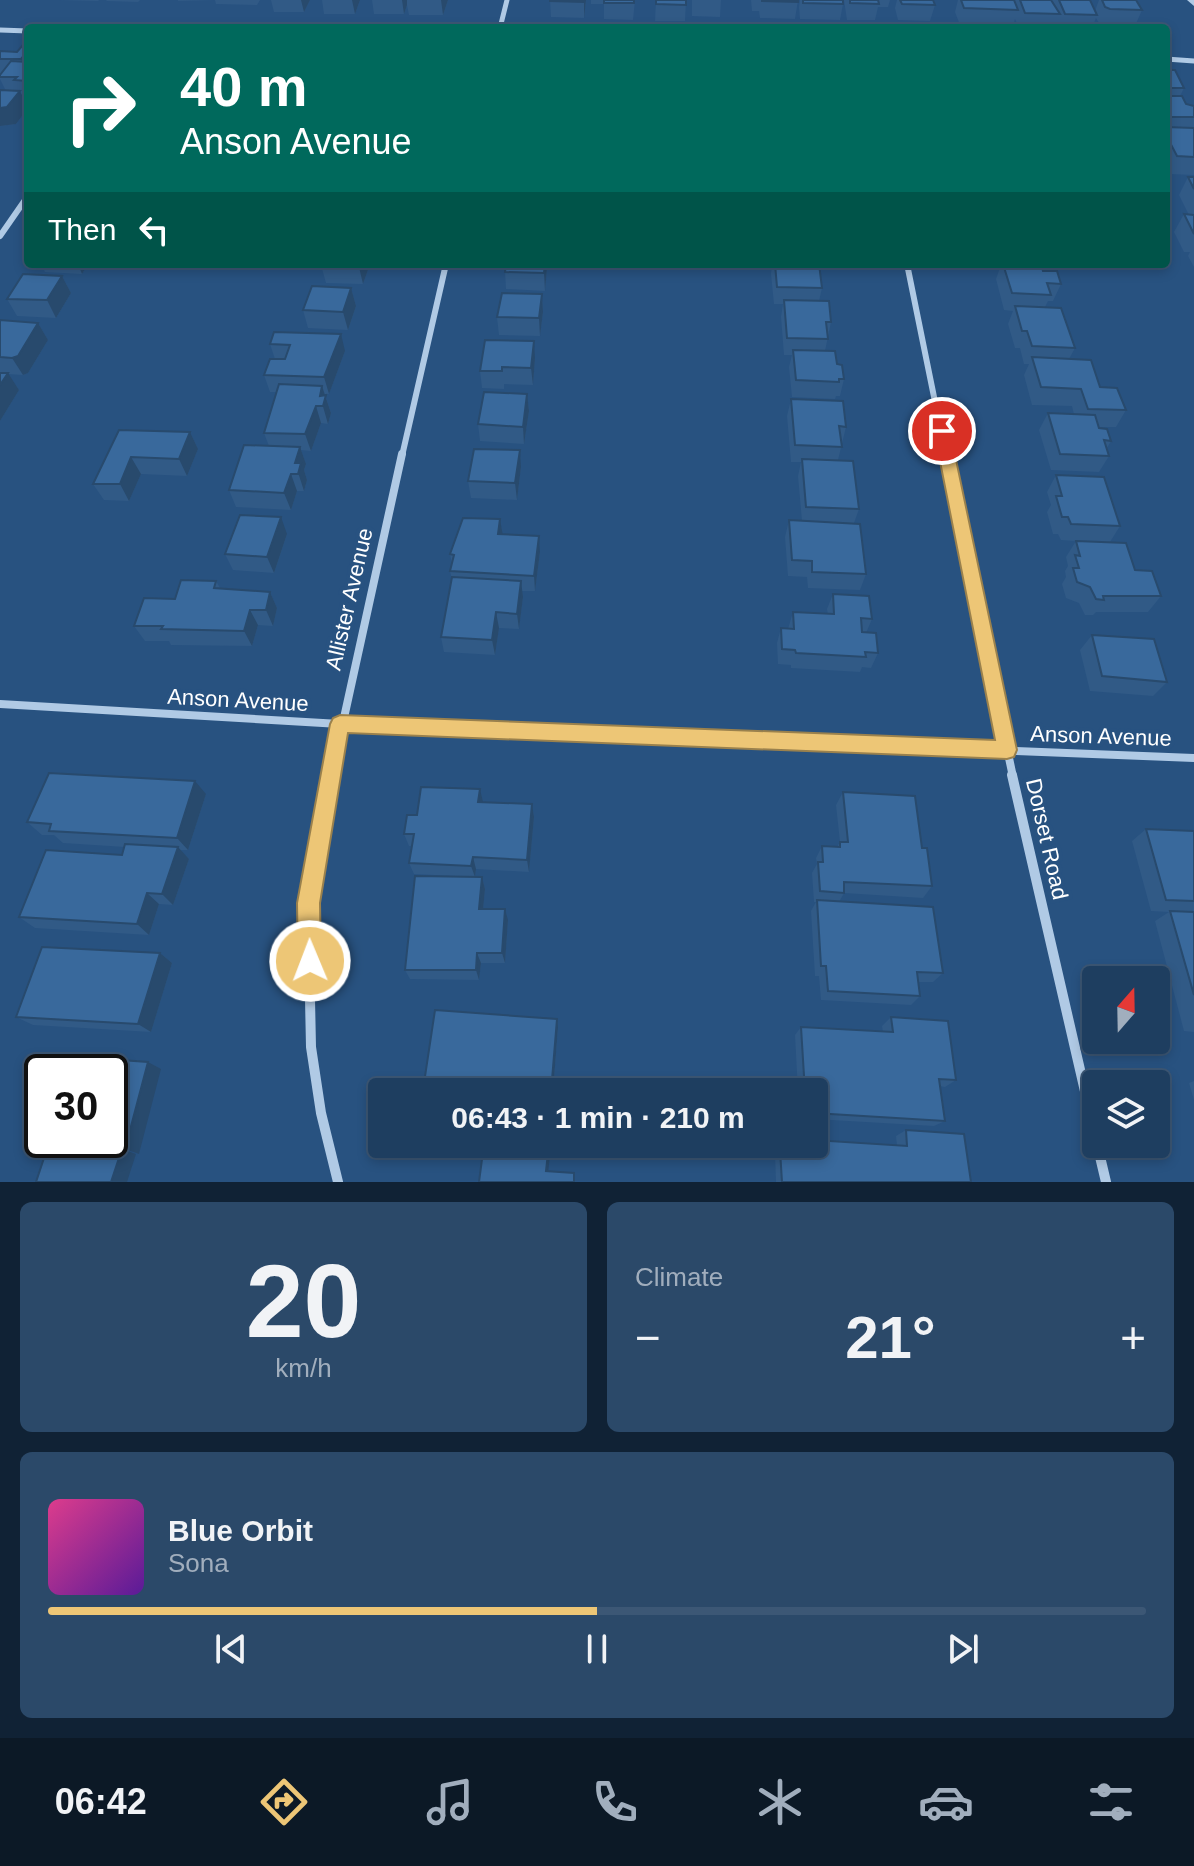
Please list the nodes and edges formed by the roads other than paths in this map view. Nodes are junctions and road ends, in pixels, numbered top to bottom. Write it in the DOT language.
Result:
graph roads {
  1 [pos="507,0"];
  2 [pos="501,24"];
  3 [pos="0,30"];
  4 [pos="24,31"];
  5 [pos="1170,59"];
  6 [pos="1194,61"];
  7 [pos="24,202"];
  8 [pos="0,236"];
  9 [pos="445,268"];
  10 [pos="908,268"];
  11 [pos="0,704"];
  12 [pos="340,724"];
  13 [pos="1007,750"];
  14 [pos="1194,758"];
  15 [pos="1082,1077"];
  16 [pos="1101,1158"];
  17 [pos="338,1182"];
  18 [pos="1106,1182"];
  1 -- 2 [label="street"];
  3 -- 4 [label="street"];
  5 -- 6 [label="street"];
  7 -- 8 [label="street"];
  9 -- 12 [label="street, Allister Avenue"];
  10 -- 13 [label="street, Dorset Road"];
  11 -- 12 [label="street, Anson Avenue"];
  12 -- 13 [label="street, Anson Avenue"];
  12 -- 17 [label="street, Allister Avenue"];
  13 -- 14 [label="street, Anson Avenue"];
  13 -- 15 [label="street, Dorset Road"];
  16 -- 18 [label="street, Dorset Road"];
}
